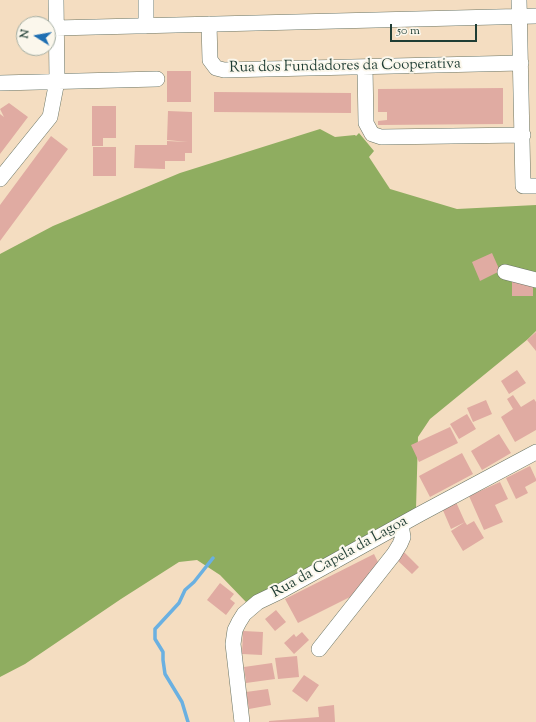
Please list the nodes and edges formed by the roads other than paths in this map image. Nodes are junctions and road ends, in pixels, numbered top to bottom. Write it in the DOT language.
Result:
graph roads {
  1 [pos="56,0"];
  2 [pos="146,0"];
  3 [pos="519,0"];
  4 [pos="56,16"];
  5 [pos="520,16"];
  6 [pos="536,16"];
  7 [pos="210,24"];
  8 [pos="146,26"];
  9 [pos="56,28"];
  10 [pos="521,63"];
  11 [pos="365,67"];
  12 [pos="157,79"];
  13 [pos="57,81"];
  14 [pos="0,83"];
  15 [pos="523,135"];
  16 [pos="0,179"];
  17 [pos="536,186"];
  18 [pos="504,272"];
  19 [pos="536,280"];
  20 [pos="536,452"];
  21 [pos="401,525"];
  22 [pos="319,649"];
  23 [pos="242,722"];
  1 -- 4 [label="street"];
  2 -- 8 [label="street"];
  3 -- 5 [label="street"];
  5 -- 6 [label="street"];
  5 -- 7 [label="street"];
  5 -- 10 [label="street"];
  7 -- 8 [label="street"];
  7 -- 11 [label="street, Rua dos Fundadores da Cooperativa"];
  8 -- 9 [label="street"];
  9 -- 13 [label="street"];
  10 -- 11 [label="street, Rua dos Fundadores da Cooperativa"];
  10 -- 15 [label="street"];
  11 -- 15 [label="street"];
  12 -- 13 [label="street"];
  13 -- 14 [label="street"];
  13 -- 16 [label="street"];
  15 -- 17 [label="street"];
  18 -- 19 [label="street"];
  20 -- 21 [label="street, Rua da Capela da Lagoa"];
  21 -- 22 [label="street"];
  21 -- 23 [label="street, Rua da Capela da Lagoa"];
}
